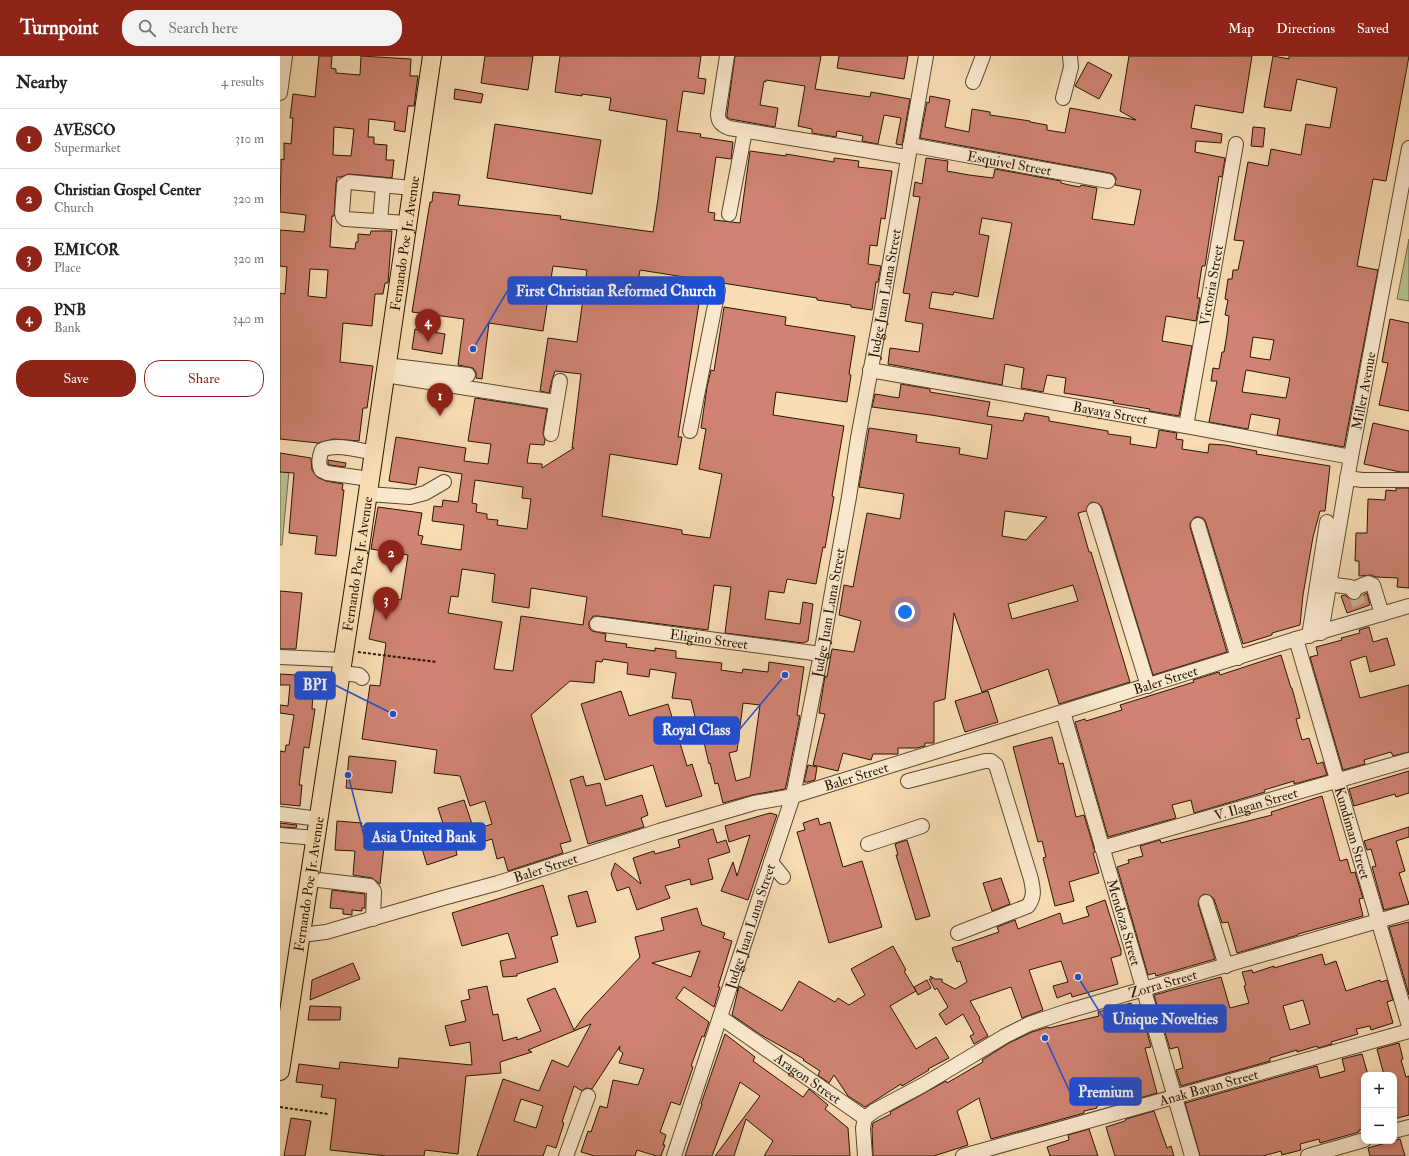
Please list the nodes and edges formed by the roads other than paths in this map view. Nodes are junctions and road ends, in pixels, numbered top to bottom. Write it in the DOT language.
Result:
graph roads {
  1 [pos="285,56"];
  2 [pos="432,56"];
  3 [pos="727,56"];
  4 [pos="926,56"];
  5 [pos="983,56"];
  6 [pos="1070,56"];
  7 [pos="973,82"];
  8 [pos="280,93"];
  9 [pos="1063,98"];
  10 [pos="745,131"];
  11 [pos="1236,144"];
  12 [pos="1409,148"];
  13 [pos="909,151"];
  14 [pos="1108,181"];
  15 [pos="383,186"];
  16 [pos="412,188"];
  17 [pos="729,214"];
  18 [pos="380,221"];
  19 [pos="406,223"];
  20 [pos="718,290"];
  21 [pos="385,370"];
  22 [pos="870,370"];
  23 [pos="468,376"];
  24 [pos="560,380"];
  25 [pos="556,402"];
  26 [pos="1186,426"];
  27 [pos="690,431"];
  28 [pos="551,434"];
  29 [pos="374,453"];
  30 [pos="1351,457"];
  31 [pos="1347,478"];
  32 [pos="1409,480"];
  33 [pos="444,482"];
  34 [pos="369,487"];
  35 [pos="1094,510"];
  36 [pos="1327,522"];
  37 [pos="1198,525"];
  38 [pos="1328,584"];
  39 [pos="1409,606"];
  40 [pos="1382,614"];
  41 [pos="597,624"];
  42 [pos="1309,636"];
  43 [pos="821,654"];
  44 [pos="280,657"];
  45 [pos="1238,658"];
  46 [pos="342,667"];
  47 [pos="362,678"];
  48 [pos="1148,686"];
  49 [pos="1063,712"];
  50 [pos="1409,760"];
  51 [pos="905,771"];
  52 [pos="1338,780"];
  53 [pos="793,796"];
  54 [pos="280,814"];
  55 [pos="319,819"];
  56 [pos="922,826"];
  57 [pos="280,835"];
  58 [pos="316,838"];
  59 [pos="868,844"];
  60 [pos="1102,848"];
  61 [pos="771,862"];
  62 [pos="783,877"];
  63 [pos="310,879"];
  64 [pos="1206,902"];
  65 [pos="1409,912"];
  66 [pos="373,919"];
  67 [pos="1378,921"];
  68 [pos="958,933"];
  69 [pos="301,935"];
  70 [pos="1226,966"];
  71 [pos="1144,990"];
  72 [pos="720,1017"];
  73 [pos="1409,1026"];
  74 [pos="1409,1031"];
  75 [pos="280,1067"];
  76 [pos="588,1096"];
  77 [pos="1175,1097"];
  78 [pos="865,1118"];
  79 [pos="1409,1127"];
  80 [pos="1397,1130"];
  81 [pos="1361,1141"];
  82 [pos="566,1156"];
  83 [pos="674,1156"];
  84 [pos="864,1156"];
  85 [pos="963,1156"];
  86 [pos="1192,1156"];
  87 [pos="1308,1156"];
  1 -- 8 [label="street"];
  2 -- 16 [label="main road, Fernando Poe Jr. Avenue"];
  3 -- 10 [label="street, Esquivel Street"];
  4 -- 13 [label="street, Judge Juan Luna Street"];
  5 -- 7 [label="street"];
  6 -- 9 [label="street"];
  10 -- 13 [label="street, Esquivel Street"];
  10 -- 17 [label="street"];
  11 -- 26 [label="street, Victoria Street"];
  12 -- 30 [label="street, Miller Avenue"];
  13 -- 14 [label="street, Esquivel Street"];
  13 -- 22 [label="street, Judge Juan Luna Street"];
  15 -- 16 [label="street"];
  15 -- 18 [label="street"];
  15 -- 18 [label="street"];
  16 -- 19 [label="main road, Fernando Poe Jr. Avenue"];
  18 -- 19 [label="street"];
  19 -- 21 [label="main road, Fernando Poe Jr. Avenue"];
  20 -- 27 [label="street"];
  21 -- 23 [label="street"];
  21 -- 25 [label="street"];
  21 -- 29 [label="main road, Fernando Poe Jr. Avenue"];
  22 -- 26 [label="street, Bayaya Street"];
  22 -- 43 [label="street, Judge Juan Luna Street"];
  24 -- 25 [label="street"];
  25 -- 28 [label="street"];
  26 -- 30 [label="street, Bayaya Street"];
  29 -- 34 [label="main road, Fernando Poe Jr. Avenue"];
  29 -- 34 [label="street"];
  30 -- 31 [label="street, Miller Avenue"];
  31 -- 32 [label="street"];
  31 -- 38 [label="street, Miller Avenue"];
  33 -- 34 [label="street"];
  34 -- 46 [label="main road, Fernando Poe Jr. Avenue"];
  35 -- 48 [label="street"];
  36 -- 42 [label="street"];
  37 -- 45 [label="street"];
  38 -- 40 [label="street"];
  38 -- 42 [label="street, Miller Avenue"];
  39 -- 40 [label="street, Baler Street"];
  40 -- 42 [label="street, Baler Street"];
  41 -- 43 [label="street, Eligino Street"];
  42 -- 45 [label="street, Baler Street"];
  42 -- 52 [label="street, Kundiman Street"];
  43 -- 53 [label="street, Judge Juan Luna Street"];
  44 -- 46 [label="street"];
  45 -- 48 [label="street, Baler Street"];
  46 -- 47 [label="street"];
  46 -- 55 [label="main road, Fernando Poe Jr. Avenue"];
  48 -- 49 [label="street, Baler Street"];
  49 -- 51 [label="street, Baler Street"];
  49 -- 60 [label="street, Mendoza Street"];
  50 -- 52 [label="street, V. Ilagan Street"];
  51 -- 53 [label="street, Baler Street"];
  51 -- 68 [label="street"];
  52 -- 60 [label="street, V. Ilagan Street"];
  52 -- 67 [label="street, Kundiman Street"];
  53 -- 61 [label="street, Judge Juan Luna Street"];
  53 -- 66 [label="street, Baler Street"];
  54 -- 55 [label="street"];
  55 -- 58 [label="main road, Fernando Poe Jr. Avenue"];
  56 -- 59 [label="street"];
  57 -- 58 [label="street"];
  58 -- 63 [label="main road, Fernando Poe Jr. Avenue"];
  60 -- 71 [label="street, Mendoza Street"];
  61 -- 62 [label="street"];
  61 -- 72 [label="street, Judge Juan Luna Street"];
  63 -- 66 [label="street"];
  63 -- 69 [label="main road, Fernando Poe Jr. Avenue"];
  64 -- 70 [label="street"];
  65 -- 67 [label="street, Zorra Street"];
  66 -- 69 [label="street, Baler Street"];
  67 -- 70 [label="street, Zorra Street"];
  67 -- 73 [label="street, Kundiman Street"];
  69 -- 75 [label="main road, Fernando Poe Jr. Avenue"];
  70 -- 71 [label="street, Zorra Street"];
  71 -- 77 [label="street, Mendoza Street"];
  71 -- 78 [label="street, Zorra Street"];
  72 -- 78 [label="street, Aragon Street"];
  72 -- 83 [label="street, Judge Juan Luna Street"];
  74 -- 77 [label="street, Anak Bayan Street"];
  76 -- 82 [label="street"];
  77 -- 85 [label="street, Anak Bayan Street"];
  77 -- 86 [label="street, Mendoza Street"];
  78 -- 84 [label="street"];
  79 -- 80 [label="street"];
  81 -- 87 [label="street"];
}
